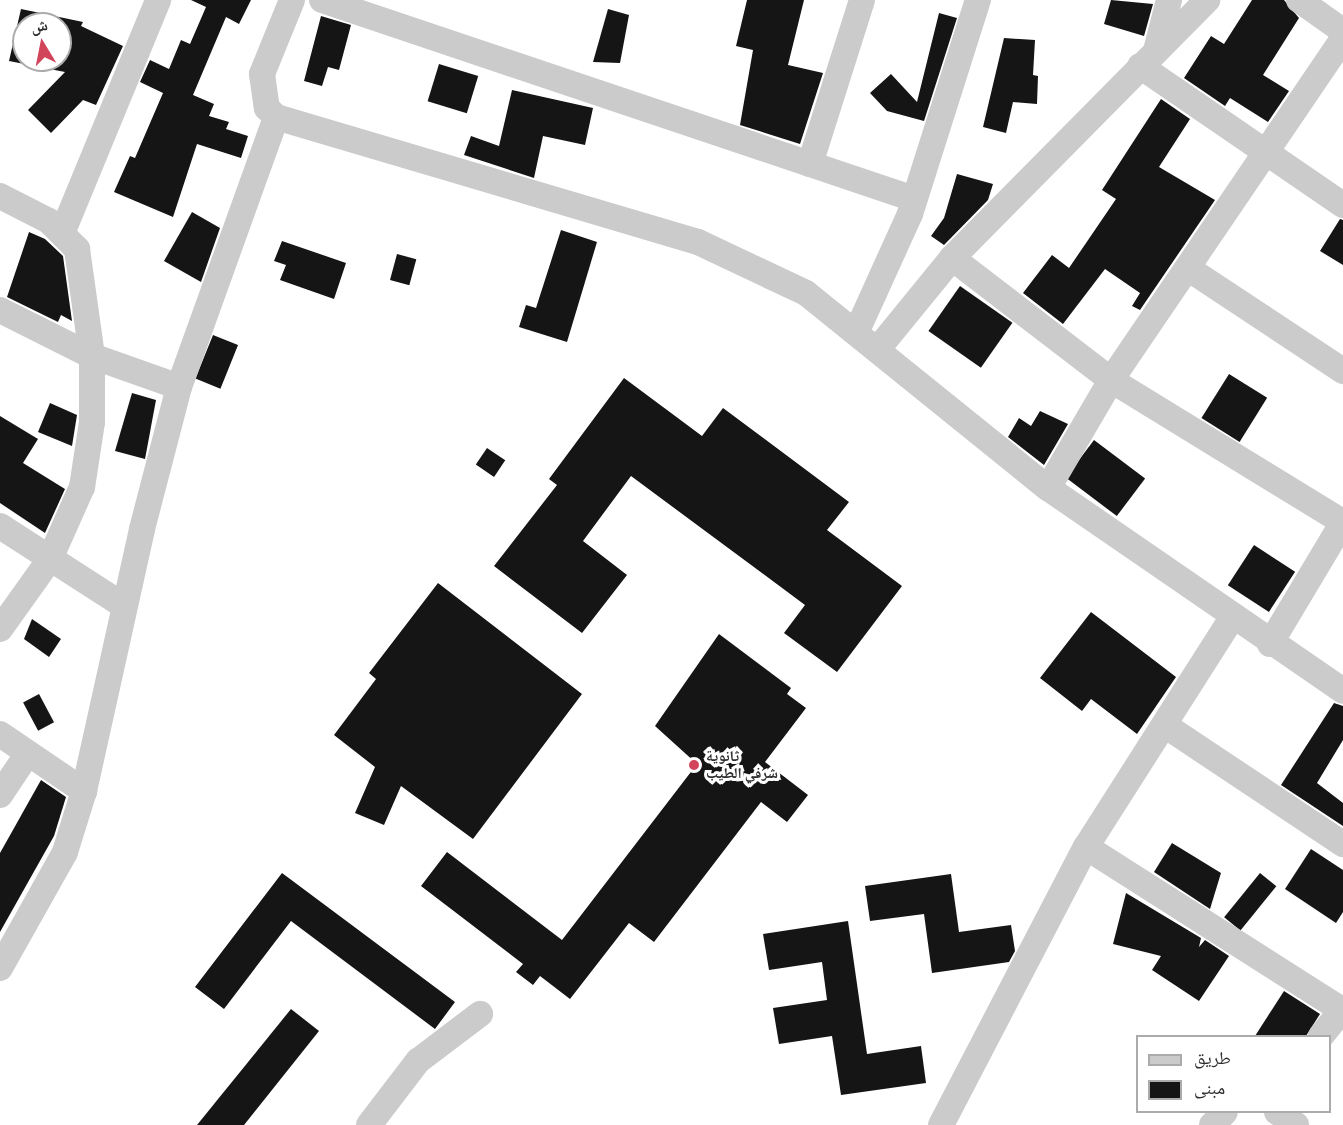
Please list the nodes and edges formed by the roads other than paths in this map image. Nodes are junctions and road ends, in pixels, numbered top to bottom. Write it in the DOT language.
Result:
graph roads {
  1 [pos="158,0"];
  2 [pos="292,0"];
  3 [pos="322,0"];
  4 [pos="862,0"];
  5 [pos="978,0"];
  6 [pos="1169,0"];
  7 [pos="1207,0"];
  8 [pos="1299,0"];
  9 [pos="1343,31"];
  10 [pos="1343,38"];
  11 [pos="1148,59"];
  12 [pos="276,117"];
  13 [pos="1266,153"];
  14 [pos="810,164"];
  15 [pos="0,195"];
  16 [pos="914,199"];
  17 [pos="1343,205"];
  18 [pos="63,231"];
  19 [pos="952,258"];
  20 [pos="1189,269"];
  21 [pos="1,314"];
  22 [pos="855,333"];
  23 [pos="877,350"];
  24 [pos="92,356"];
  25 [pos="1343,370"];
  26 [pos="1111,380"];
  27 [pos="179,387"];
  28 [pos="1048,488"];
  29 [pos="1343,522"];
  30 [pos="0,526"];
  31 [pos="50,559"];
  32 [pos="124,606"];
  33 [pos="1231,619"];
  34 [pos="0,629"];
  35 [pos="1270,644"];
  36 [pos="1343,691"];
  37 [pos="1166,726"];
  38 [pos="0,734"];
  39 [pos="28,753"];
  40 [pos="84,791"];
  41 [pos="0,795"];
  42 [pos="1343,844"];
  43 [pos="1086,847"];
  44 [pos="0,968"];
  45 [pos="1342,1010"];
  46 [pos="480,1014"];
  47 [pos="1322,1035"];
  48 [pos="1224,1113"];
  49 [pos="1278,1113"];
  50 [pos="369,1125"];
  51 [pos="940,1125"];
  52 [pos="1212,1125"];
  53 [pos="1296,1125"];
  1 -- 18 [label="street"];
  2 -- 12 [label="street"];
  3 -- 14 [label="street"];
  4 -- 14 [label="street"];
  5 -- 16 [label="street"];
  6 -- 11 [label="street"];
  7 -- 11 [label="street"];
  8 -- 9 [label="street"];
  10 -- 13 [label="street"];
  11 -- 13 [label="street"];
  11 -- 19 [label="street"];
  12 -- 22 [label="street"];
  12 -- 27 [label="street"];
  13 -- 17 [label="street"];
  13 -- 20 [label="street"];
  14 -- 16 [label="street"];
  15 -- 18 [label="street"];
  16 -- 22 [label="street"];
  18 -- 24 [label="street"];
  19 -- 23 [label="street"];
  19 -- 26 [label="street"];
  20 -- 25 [label="street"];
  20 -- 26 [label="street"];
  21 -- 24 [label="street"];
  22 -- 23 [label="street"];
  23 -- 28 [label="street"];
  24 -- 27 [label="street"];
  24 -- 31 [label="street"];
  26 -- 28 [label="street"];
  26 -- 29 [label="street"];
  27 -- 32 [label="street"];
  28 -- 33 [label="street"];
  29 -- 35 [label="street"];
  30 -- 31 [label="street"];
  31 -- 32 [label="street"];
  31 -- 34 [label="street"];
  32 -- 40 [label="street"];
  33 -- 35 [label="street"];
  33 -- 37 [label="street"];
  35 -- 36 [label="street"];
  37 -- 42 [label="street"];
  37 -- 43 [label="street"];
  38 -- 39 [label="street"];
  39 -- 40 [label="street"];
  39 -- 41 [label="street"];
  40 -- 44 [label="street"];
  43 -- 45 [label="street"];
  43 -- 51 [label="street"];
  45 -- 47 [label="street"];
  46 -- 50 [label="street"];
  48 -- 52 [label="street"];
  49 -- 53 [label="street"];
}
